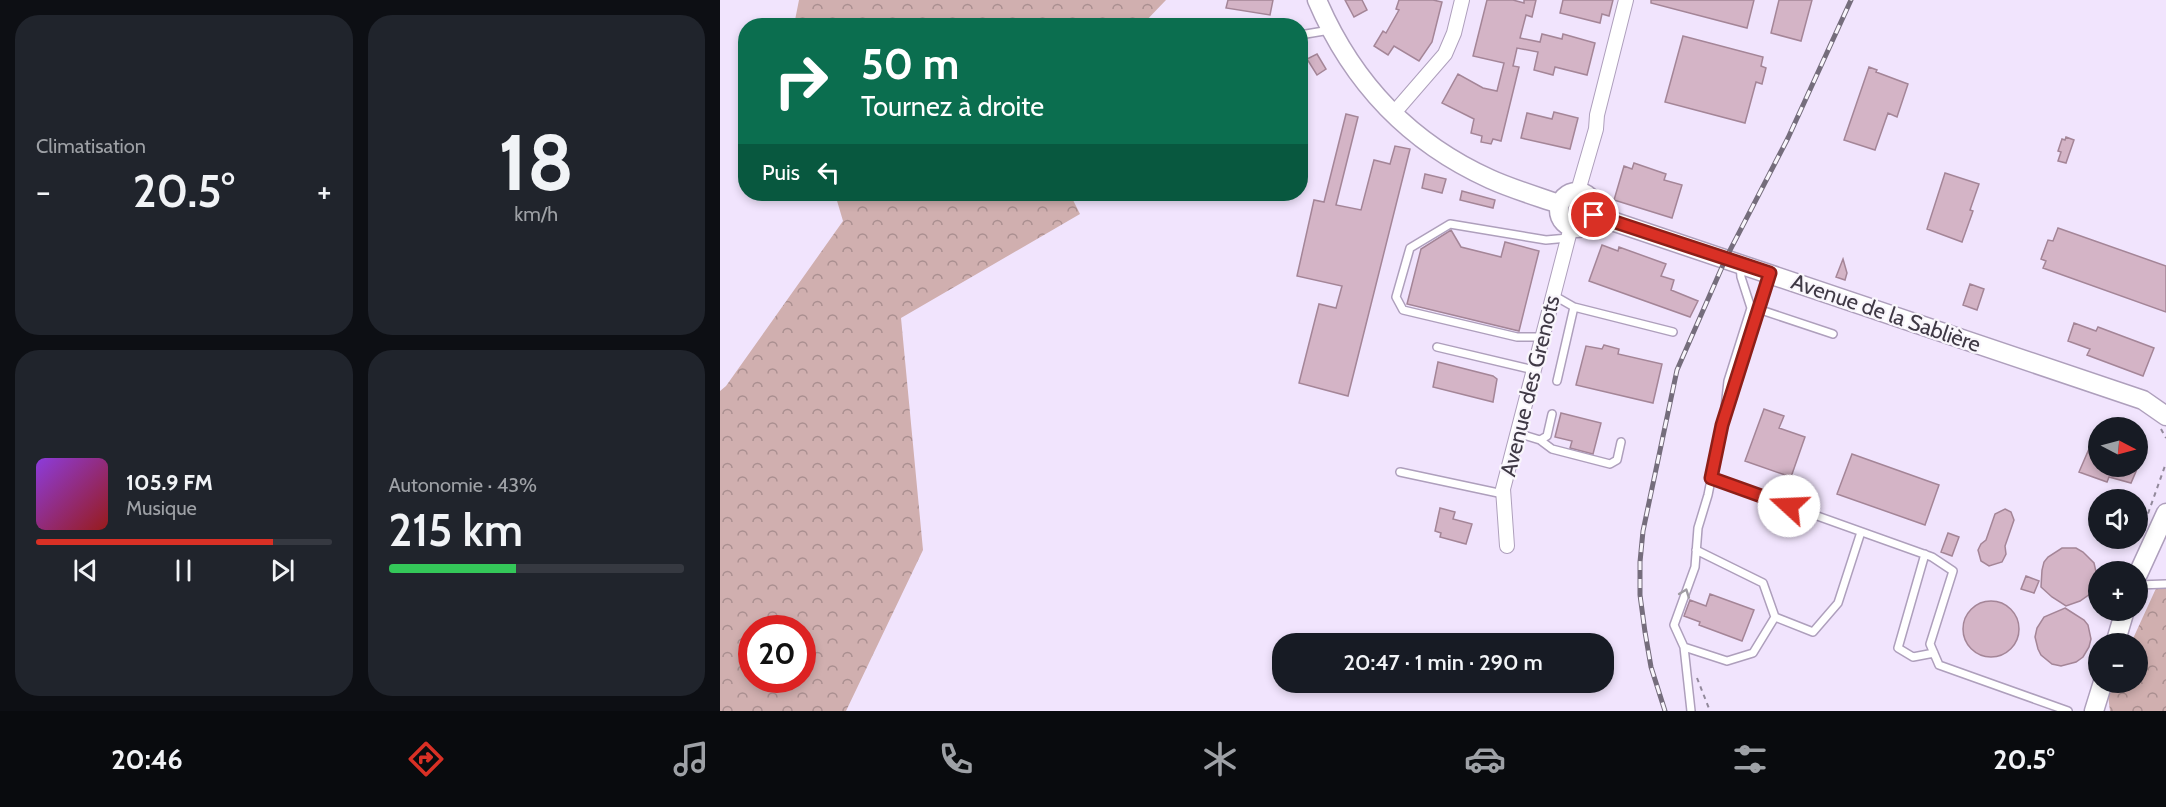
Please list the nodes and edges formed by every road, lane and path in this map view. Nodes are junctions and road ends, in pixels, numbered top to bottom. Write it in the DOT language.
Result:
graph roads {
  1 [pos="1317,0"];
  2 [pos="1462,0"];
  3 [pos="1626,0"];
  4 [pos="1330,30"];
  5 [pos="1308,34"];
  6 [pos="1393,114"];
  7 [pos="1578,191"];
  8 [pos="1559,204"];
  9 [pos="1594,215"];
  10 [pos="1569,233"];
  11 [pos="1739,263"];
  12 [pos="1770,273"];
  13 [pos="1553,295"];
  14 [pos="1574,307"];
  15 [pos="1758,309"];
  16 [pos="1673,332"];
  17 [pos="1833,334"];
  18 [pos="1542,337"];
  19 [pos="1437,347"];
  20 [pos="1534,370"];
  21 [pos="1557,381"];
  22 [pos="2143,400"];
  23 [pos="2166,402"];
  24 [pos="1552,414"];
  25 [pos="2166,416"];
  26 [pos="1722,425"];
  27 [pos="1518,434"];
  28 [pos="1540,440"];
  29 [pos="1621,442"];
  30 [pos="2166,463"];
  31 [pos="1400,472"];
  32 [pos="1711,478"];
  33 [pos="1503,494"];
  34 [pos="2166,513"];
  35 [pos="2148,514"];
  36 [pos="1861,532"];
  37 [pos="1507,546"];
  38 [pos="1696,550"];
  39 [pos="1925,554"];
  40 [pos="2144,561"];
  41 [pos="2166,584"];
  42 [pos="2148,585"];
  43 [pos="1775,617"];
  44 [pos="1684,647"];
  45 [pos="1934,653"];
  46 [pos="2100,693"];
  47 [pos="1691,711"];
  48 [pos="2068,711"];
  49 [pos="2094,711"];
  1 -- 4 [label="main road"];
  2 -- 6 [label="street"];
  3 -- 7 [label="street"];
  4 -- 5 [label="lane"];
  4 -- 6 [label="main road"];
  6 -- 8 [label="main road"];
  7 -- 8 [label="main road"];
  7 -- 9 [label="main road"];
  8 -- 10 [label="main road"];
  9 -- 10 [label="main road"];
  9 -- 11 [label="main road, Avenue de la Sablière"];
  10 -- 13 [label="street, Avenue des Grenots"];
  10 -- 18 [label="lane"];
  11 -- 12 [label="main road, Avenue de la Sablière"];
  11 -- 26 [label="lane"];
  12 -- 15 [label="lane"];
  12 -- 22 [label="main road, Avenue de la Sablière"];
  13 -- 14 [label="lane"];
  13 -- 18 [label="street, Avenue des Grenots"];
  14 -- 16 [label="lane"];
  14 -- 21 [label="lane"];
  15 -- 17 [label="lane"];
  15 -- 26 [label="lane"];
  18 -- 20 [label="street, Avenue des Grenots"];
  19 -- 20 [label="lane"];
  20 -- 27 [label="street, Avenue des Grenots"];
  22 -- 23 [label="main road, Avenue de la Sablière"];
  22 -- 25 [label="main road, Avenue de la Sablière"];
  24 -- 28 [label="lane"];
  26 -- 32 [label="lane"];
  27 -- 28 [label="lane"];
  27 -- 33 [label="street, Avenue des Grenots"];
  28 -- 29 [label="lane"];
  30 -- 35 [label="path"];
  31 -- 33 [label="lane"];
  32 -- 36 [label="lane"];
  32 -- 38 [label="lane"];
  33 -- 37 [label="street, Avenue des Grenots"];
  34 -- 40 [label="main road"];
  36 -- 39 [label="lane"];
  36 -- 43 [label="lane"];
  38 -- 43 [label="lane"];
  44 -- 38 [label="lane, one-way"];
  39 -- 45 [label="lane"];
  39 -- 45 [label="lane"];
  41 -- 42 [label="lane"];
  43 -- 44 [label="lane"];
  44 -- 47 [label="lane"];
  45 -- 48 [label="lane"];
  46 -- 49 [label="main road"];
}
